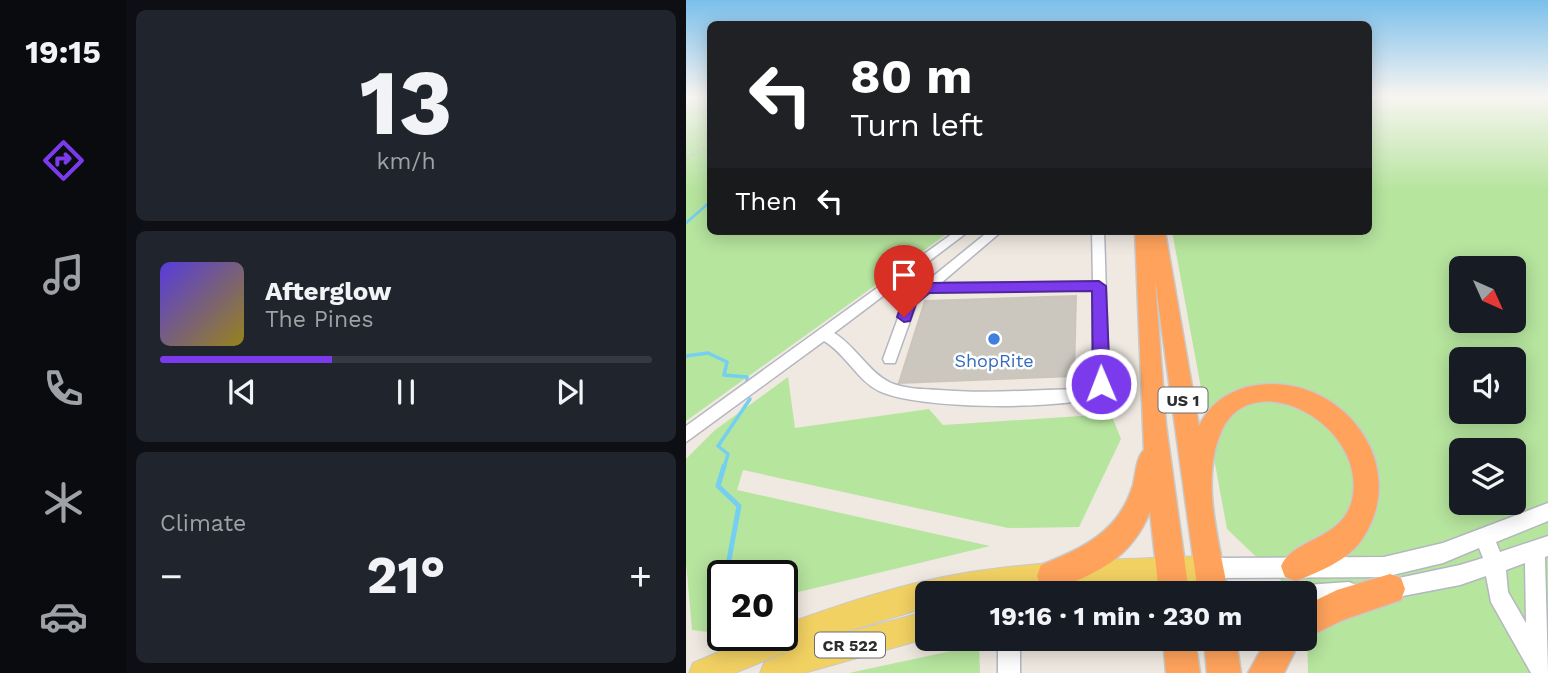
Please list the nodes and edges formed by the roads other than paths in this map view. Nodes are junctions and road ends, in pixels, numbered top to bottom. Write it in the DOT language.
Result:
graph roads {
  1 [pos="958,235"];
  2 [pos="991,235"];
  3 [pos="1098,235"];
  4 [pos="1143,235"];
  5 [pos="1158,235"];
  6 [pos="1099,286"];
  7 [pos="925,288"];
  8 [pos="824,334"];
  9 [pos="890,359"];
  10 [pos="1154,425"];
  11 [pos="686,435"];
  12 [pos="1198,493"];
  13 [pos="1548,512"];
  14 [pos="1485,538"];
  15 [pos="1542,549"];
  16 [pos="1495,564"];
  17 [pos="1296,566"];
  18 [pos="1052,576"];
  19 [pos="1004,581"];
  20 [pos="1153,581"];
  21 [pos="1173,581"];
  22 [pos="1212,581"];
  23 [pos="1390,589"];
  24 [pos="1317,594"];
  25 [pos="915,596"];
  26 [pos="1317,616"];
  27 [pos="915,628"];
  28 [pos="1009,651"];
  29 [pos="1180,651"];
  30 [pos="1221,651"];
  31 [pos="1278,651"];
  32 [pos="703,673"];
  33 [pos="774,673"];
  34 [pos="1009,673"];
  35 [pos="1183,673"];
  36 [pos="1224,673"];
  37 [pos="1265,673"];
  38 [pos="1545,673"];
  1 -- 8 [label="street"];
  2 -- 7 [label="street"];
  3 -- 6 [label="street"];
  4 -- 10 [label="highway, US 1"];
  5 -- 12 [label="highway, US 1"];
  6 -- 7 [label="street"];
  6 -- 8 [label="street"];
  7 -- 9 [label="street"];
  8 -- 11 [label="street"];
  10 -- 18 [label="highway"];
  10 -- 21 [label="highway, US 1"];
  12 -- 17 [label="highway"];
  12 -- 22 [label="highway, US 1"];
  13 -- 14 [label="street, CR 522"];
  14 -- 16 [label="street"];
  14 -- 17 [label="street, CR 522"];
  15 -- 16 [label="street"];
  15 -- 38 [label="street"];
  16 -- 23 [label="street"];
  16 -- 38 [label="street"];
  17 -- 22 [label="street, CR 522"];
  18 -- 19 [label="main road, CR 522"];
  18 -- 20 [label="main road, CR 522"];
  23 -- 24 [label="street"];
  23 -- 26 [label="highway"];
  25 -- 32 [label="main road, CR 522"];
  27 -- 33 [label="main road, CR 522"];
  28 -- 34 [label="street"];
  29 -- 35 [label="highway"];
  30 -- 36 [label="highway"];
  31 -- 37 [label="highway"];
}
